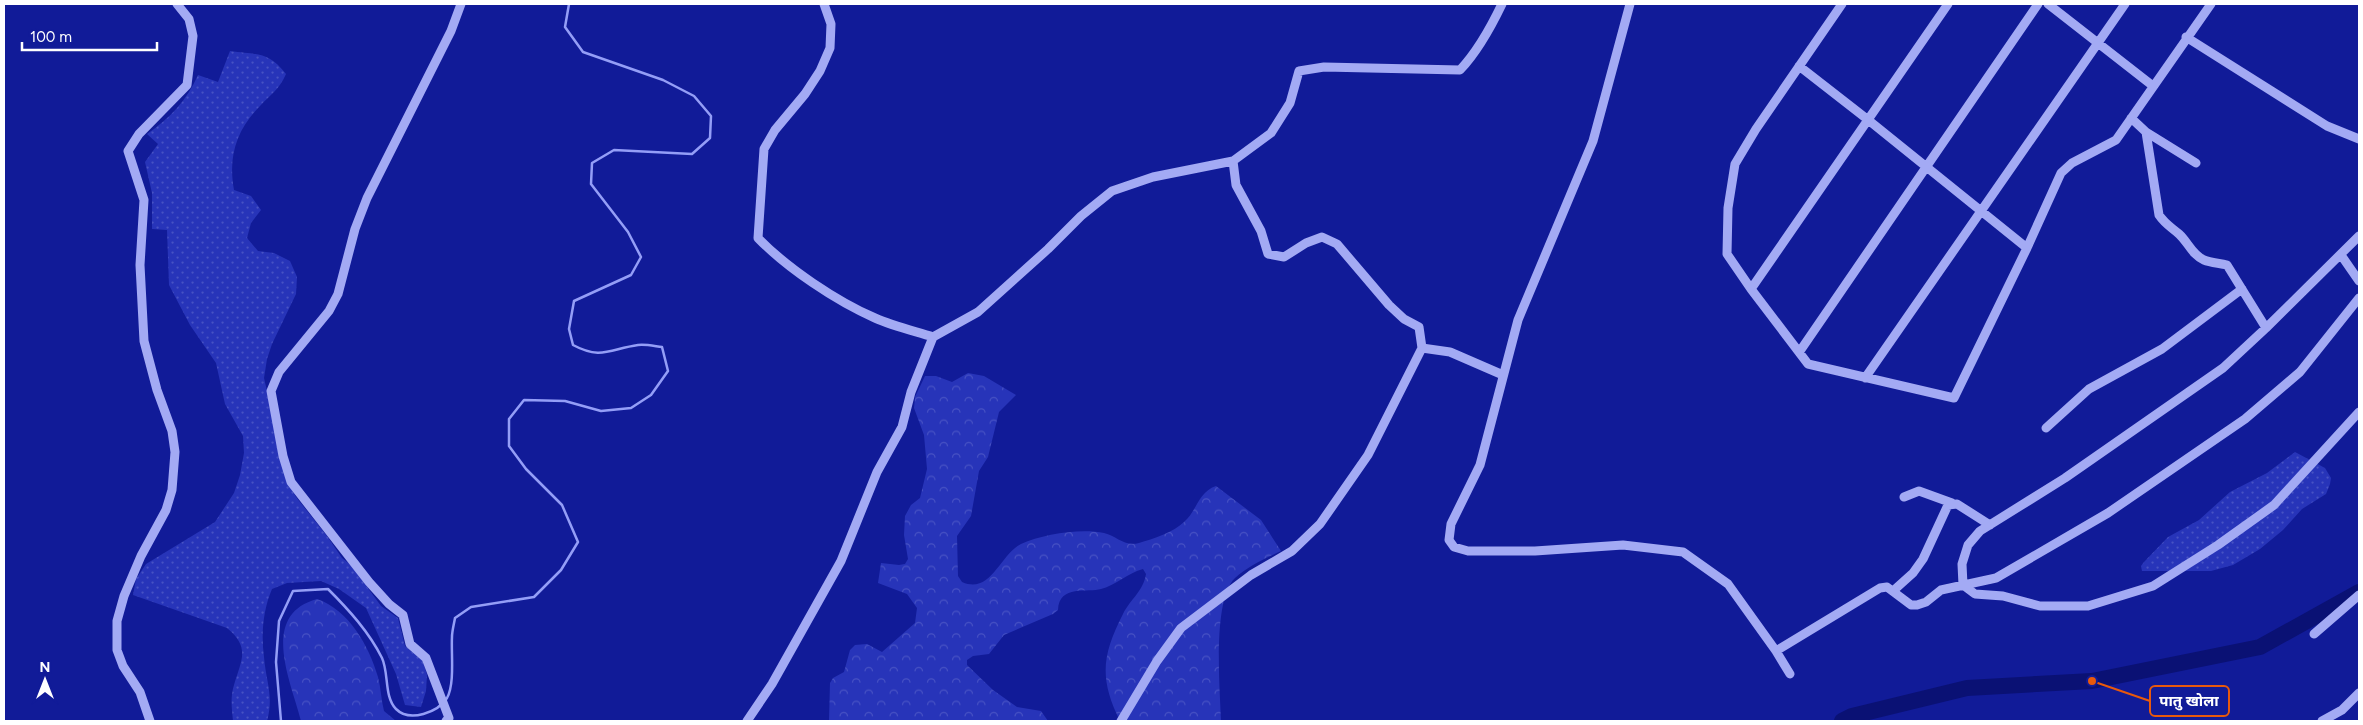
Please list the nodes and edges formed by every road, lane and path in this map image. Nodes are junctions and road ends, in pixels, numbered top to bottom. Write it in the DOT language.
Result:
graph roads {
  1 [pos="177,4"];
  2 [pos="461,4"];
  3 [pos="824,4"];
  4 [pos="1502,4"];
  5 [pos="1630,4"];
  6 [pos="1842,4"];
  7 [pos="1948,4"];
  8 [pos="2038,4"];
  9 [pos="2048,4"];
  10 [pos="2125,4"];
  11 [pos="2211,4"];
  12 [pos="2186,37"];
  13 [pos="2098,45"];
  14 [pos="1799,66"];
  15 [pos="2153,86"];
  16 [pos="2131,118"];
  17 [pos="1868,119"];
  18 [pos="2146,132"];
  19 [pos="2359,139"];
  20 [pos="1233,161"];
  21 [pos="2196,163"];
  22 [pos="1926,166"];
  23 [pos="1982,210"];
  24 [pos="2359,236"];
  25 [pos="2027,248"];
  26 [pos="2341,256"];
  27 [pos="2359,280"];
  28 [pos="1751,289"];
  29 [pos="2242,289"];
  30 [pos="2359,298"];
  31 [pos="2266,328"];
  32 [pos="933,337"];
  33 [pos="1422,348"];
  34 [pos="1800,350"];
  35 [pos="1503,375"];
  36 [pos="1865,378"];
  37 [pos="2359,412"];
  38 [pos="2046,428"];
  39 [pos="1904,497"];
  40 [pos="1952,503"];
  41 [pos="1990,525"];
  42 [pos="1963,586"];
  43 [pos="1893,591"];
  44 [pos="2359,595"];
  45 [pos="2314,634"];
  46 [pos="1776,651"];
  47 [pos="1790,674"];
  48 [pos="2359,696"];
  49 [pos="447,720"];
  50 [pos="150,721"];
  51 [pos="747,721"];
  52 [pos="1121,721"];
  53 [pos="2322,721"];
  1 -- 50 [label="street"];
  2 -- 49 [label="street"];
  3 -- 32 [label="street"];
  4 -- 20 [label="street"];
  5 -- 35 [label="street"];
  6 -- 14 [label="street"];
  7 -- 17 [label="street"];
  8 -- 22 [label="street"];
  9 -- 13 [label="street"];
  10 -- 13 [label="street"];
  11 -- 12 [label="street"];
  12 -- 15 [label="street"];
  12 -- 19 [label="street"];
  13 -- 15 [label="street"];
  13 -- 23 [label="street"];
  14 -- 17 [label="street"];
  14 -- 28 [label="street"];
  15 -- 16 [label="street"];
  16 -- 18 [label="street"];
  16 -- 25 [label="street"];
  17 -- 22 [label="street"];
  17 -- 28 [label="street"];
  18 -- 21 [label="street"];
  18 -- 29 [label="street"];
  20 -- 32 [label="street"];
  20 -- 33 [label="street"];
  22 -- 23 [label="street"];
  22 -- 34 [label="street"];
  23 -- 25 [label="street"];
  23 -- 36 [label="street"];
  24 -- 26 [label="street"];
  25 -- 36 [label="street"];
  26 -- 27 [label="street"];
  26 -- 31 [label="street"];
  28 -- 34 [label="street"];
  29 -- 31 [label="street"];
  29 -- 38 [label="street"];
  30 -- 42 [label="street"];
  31 -- 41 [label="street"];
  32 -- 51 [label="street"];
  33 -- 35 [label="street"];
  33 -- 52 [label="street"];
  34 -- 36 [label="street"];
  35 -- 46 [label="street"];
  37 -- 42 [label="street"];
  39 -- 40 [label="street"];
  40 -- 41 [label="street"];
  40 -- 43 [label="street"];
  41 -- 42 [label="street"];
  42 -- 43 [label="street"];
  43 -- 46 [label="street"];
  44 -- 45 [label="street"];
  46 -- 47 [label="street"];
  48 -- 53 [label="street"];
}
